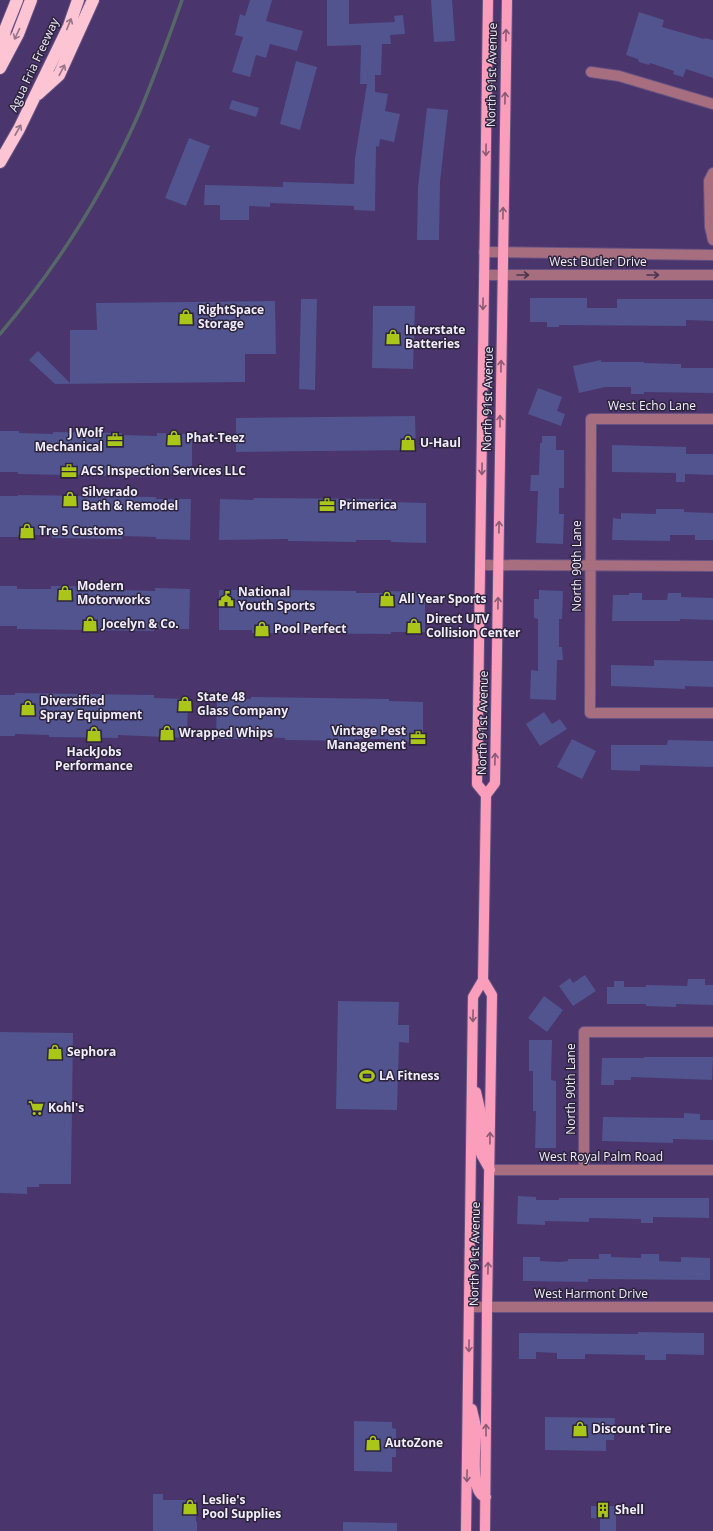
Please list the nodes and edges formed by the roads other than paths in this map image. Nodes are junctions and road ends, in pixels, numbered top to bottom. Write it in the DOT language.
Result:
graph roads {
  1 [pos="17,0"];
  2 [pos="31,0"];
  3 [pos="78,0"];
  4 [pos="93,0"];
  5 [pos="488,0"];
  6 [pos="507,0"];
  7 [pos="0,62"];
  8 [pos="0,68"];
  9 [pos="487,69"];
  10 [pos="505,69"];
  11 [pos="591,72"];
  12 [pos="34,98"];
  13 [pos="713,104"];
  14 [pos="0,162"];
  15 [pos="713,173"];
  16 [pos="711,198"];
  17 [pos="713,240"];
  18 [pos="484,252"];
  19 [pos="503,252"];
  20 [pos="713,255"];
  21 [pos="484,275"];
  22 [pos="502,275"];
  23 [pos="713,275"];
  24 [pos="591,419"];
  25 [pos="713,419"];
  26 [pos="480,565"];
  27 [pos="499,566"];
  28 [pos="590,566"];
  29 [pos="713,566"];
  30 [pos="713,713"];
  31 [pos="486,795"];
  32 [pos="483,980"];
  33 [pos="713,1032"];
  34 [pos="472,1080"];
  35 [pos="490,1170"];
  36 [pos="584,1170"];
  37 [pos="713,1170"];
  38 [pos="713,1306"];
  39 [pos="469,1307"];
  40 [pos="487,1307"];
  41 [pos="468,1390"];
  42 [pos="486,1497"];
  43 [pos="466,1531"];
  44 [pos="485,1531"];
  1 -- 7 [label="highway"];
  2 -- 8 [label="highway, one-way"];
  12 -- 3 [label="highway, Agua Fria Freeway, one-way"];
  12 -- 4 [label="highway, one-way"];
  5 -- 9 [label="main road, North 91st Avenue"];
  10 -- 6 [label="main road, North 91st Avenue, one-way"];
  9 -- 10 [label="main road"];
  9 -- 18 [label="main road, North 91st Avenue, one-way"];
  19 -- 10 [label="main road, North 91st Avenue, one-way"];
  11 -- 13 [label="street"];
  14 -- 12 [label="highway, Agua Fria Freeway, one-way"];
  15 -- 16 [label="street"];
  16 -- 17 [label="street"];
  18 -- 19 [label="street, West Butler Drive"];
  18 -- 21 [label="main road, North 91st Avenue"];
  19 -- 20 [label="street, West Butler Drive"];
  19 -- 22 [label="main road, North 91st Avenue"];
  21 -- 22 [label="street, West Butler Drive"];
  21 -- 26 [label="main road, North 91st Avenue, one-way"];
  22 -- 23 [label="street, West Butler Drive, one-way"];
  27 -- 22 [label="main road, North 91st Avenue, one-way"];
  24 -- 25 [label="street, West Echo Lane"];
  24 -- 28 [label="street, North 90th Lane"];
  26 -- 27 [label="street"];
  26 -- 31 [label="main road, North 91st Avenue"];
  27 -- 28 [label="street"];
  31 -- 27 [label="main road, North 91st Avenue, one-way"];
  28 -- 29 [label="street"];
  28 -- 30 [label="street, North 90th Lane"];
  31 -- 32 [label="main road, North 91st Avenue"];
  32 -- 34 [label="main road, North 91st Avenue, one-way"];
  35 -- 32 [label="main road, North 91st Avenue, one-way"];
  33 -- 36 [label="street, North 90th Lane"];
  34 -- 35 [label="main road"];
  34 -- 39 [label="main road, North 91st Avenue"];
  35 -- 36 [label="street, West Royal Palm Road"];
  40 -- 35 [label="main road, North 91st Avenue, one-way"];
  36 -- 37 [label="street, West Royal Palm Road"];
  38 -- 40 [label="street, West Harmont Drive"];
  39 -- 40 [label="street, West Harmont Drive"];
  39 -- 41 [label="main road, North 91st Avenue, one-way"];
  42 -- 40 [label="main road, North 91st Avenue, one-way"];
  41 -- 42 [label="main road"];
  41 -- 43 [label="main road, North 91st Avenue, one-way"];
  42 -- 44 [label="main road, North 91st Avenue"];
}
